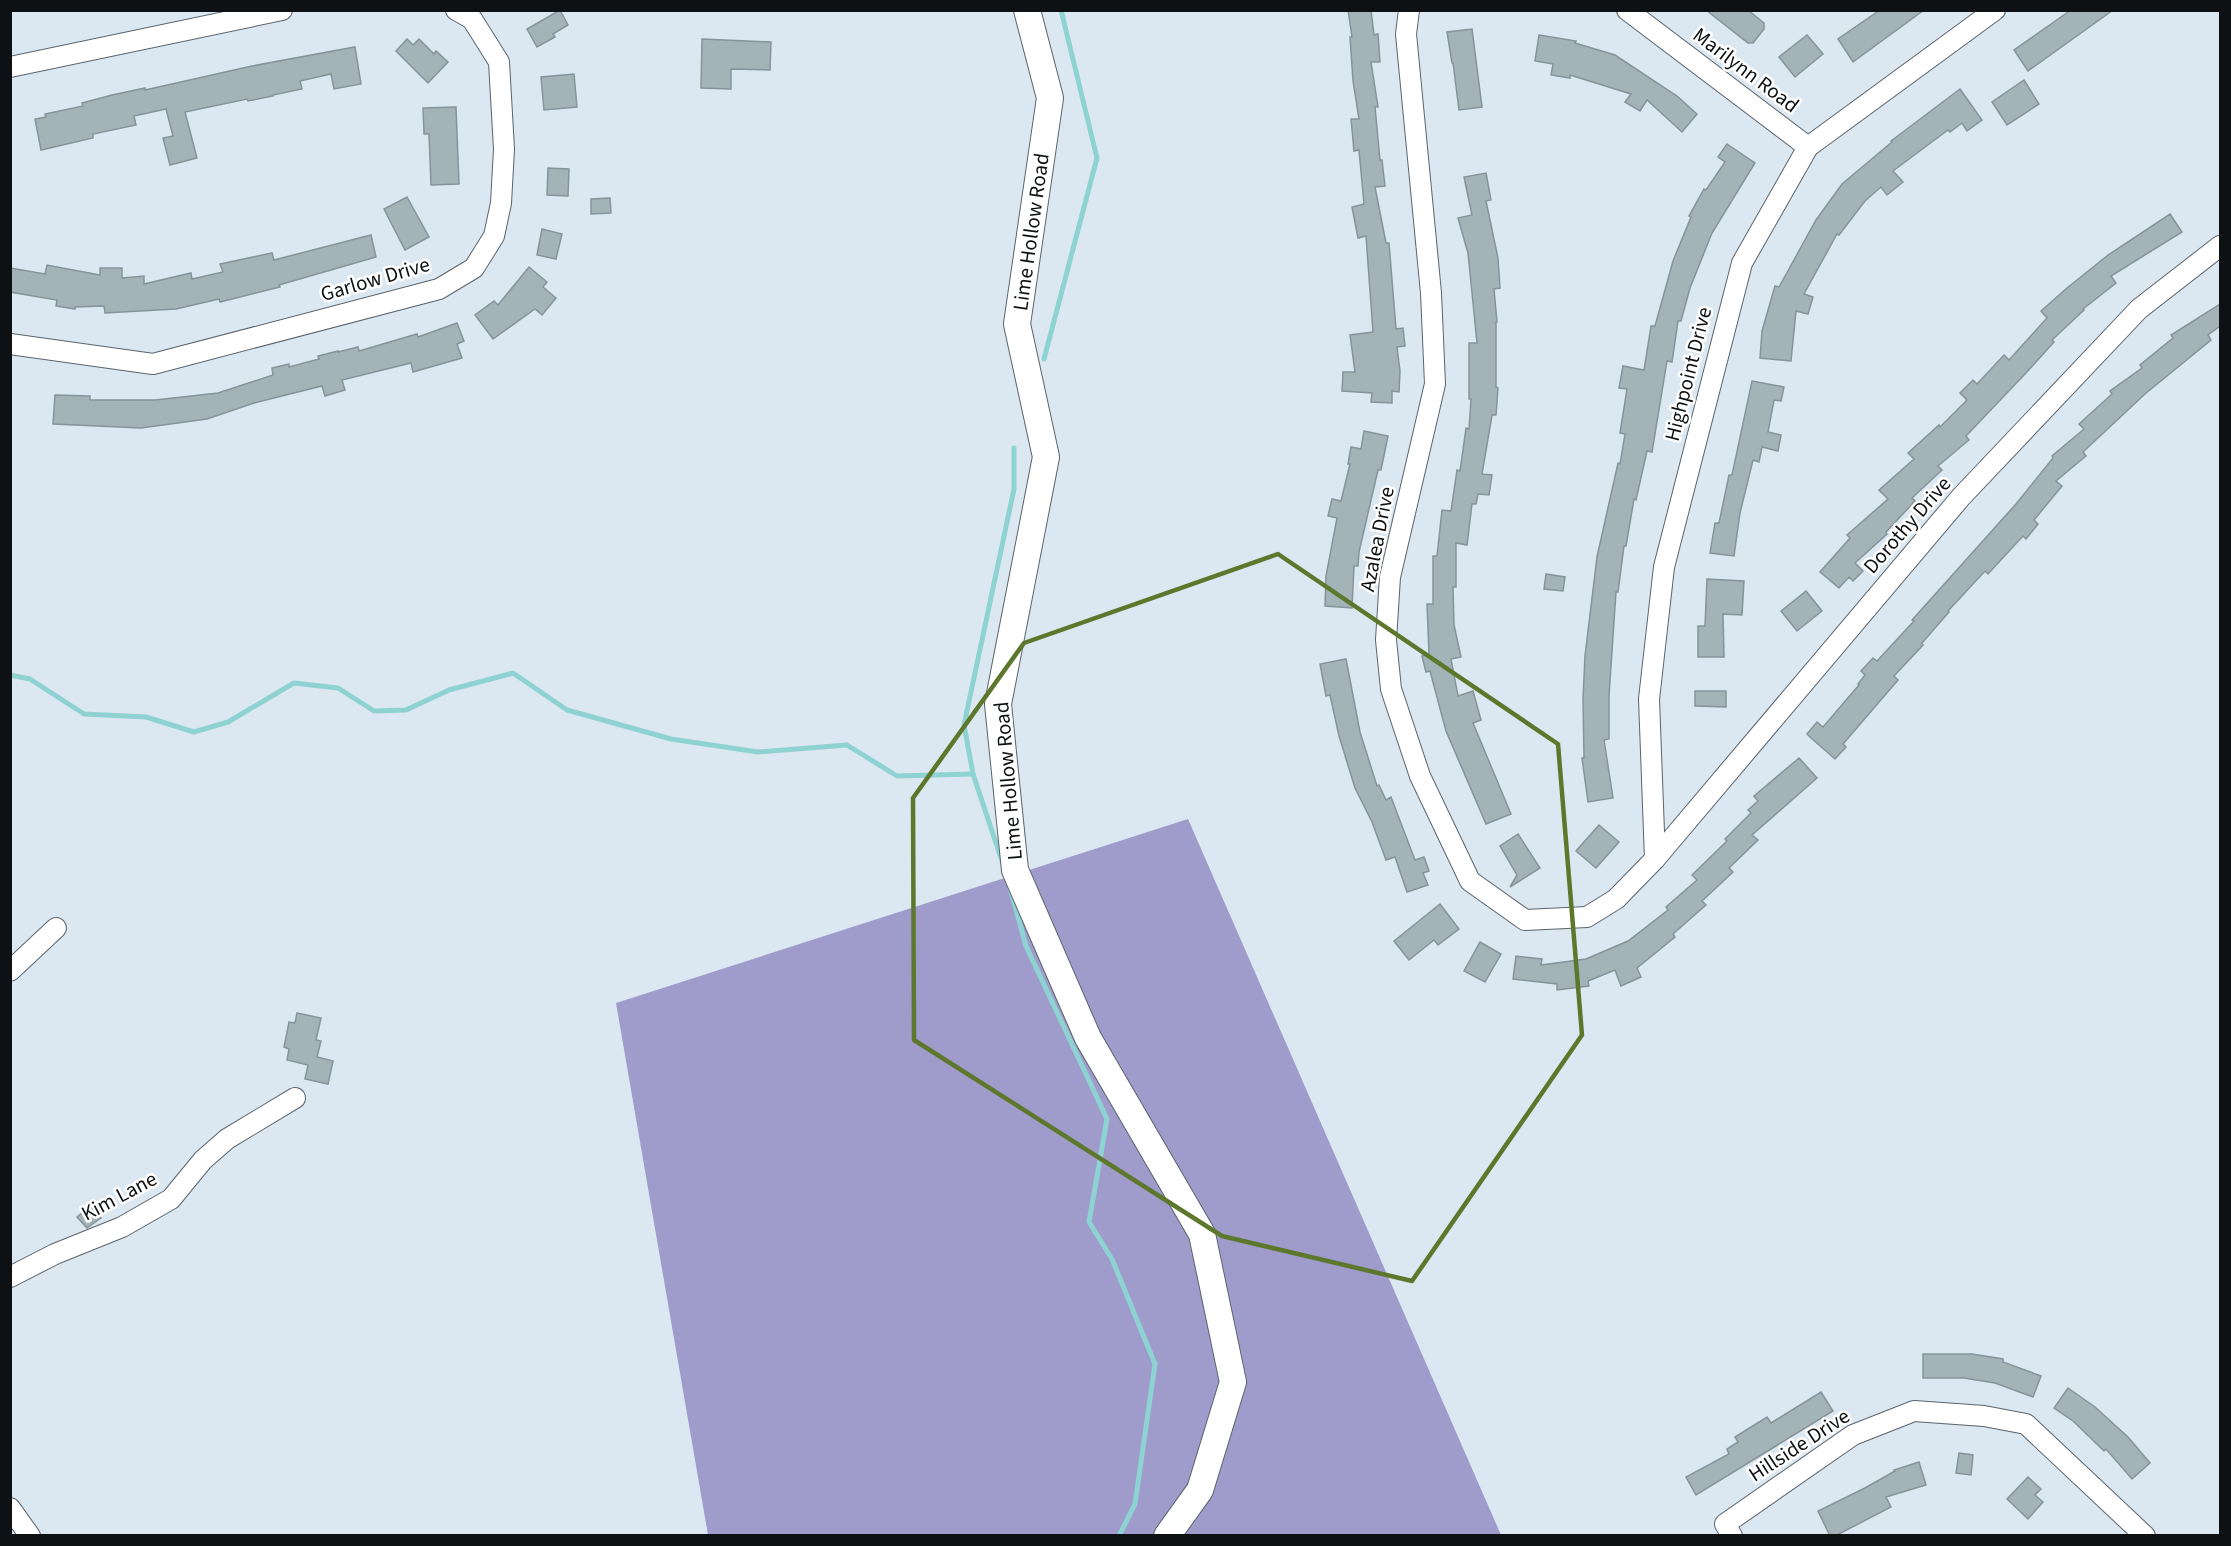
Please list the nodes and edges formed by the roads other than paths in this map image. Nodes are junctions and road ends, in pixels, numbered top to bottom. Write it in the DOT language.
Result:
graph roads {
  1 [pos="282,10"];
  2 [pos="456,10"];
  3 [pos="1027,10"];
  4 [pos="1409,10"];
  5 [pos="1627,10"];
  6 [pos="1995,10"];
  7 [pos="10,67"];
  8 [pos="1808,147"];
  9 [pos="2220,246"];
  10 [pos="10,344"];
  11 [pos="1655,859"];
  12 [pos="56,928"];
  13 [pos="10,971"];
  14 [pos="295,1098"];
  15 [pos="10,1277"];
  16 [pos="10,1508"];
  17 [pos="1728,1530"];
  18 [pos="30,1536"];
  19 [pos="1167,1536"];
  20 [pos="2145,1536"];
  1 -- 7 [label="street"];
  2 -- 10 [label="street, Garlow Drive"];
  3 -- 19 [label="street, Lime Hollow Road"];
  4 -- 11 [label="street, Azalea Drive"];
  5 -- 8 [label="street, Marilynn Road"];
  6 -- 8 [label="street, Highpoint Drive"];
  8 -- 11 [label="street, Highpoint Drive"];
  9 -- 11 [label="street, Dorothy Drive"];
  12 -- 13 [label="street"];
  14 -- 15 [label="street, Kim Lane"];
  16 -- 18 [label="street"];
  17 -- 20 [label="street, Hillside Drive"];
}
